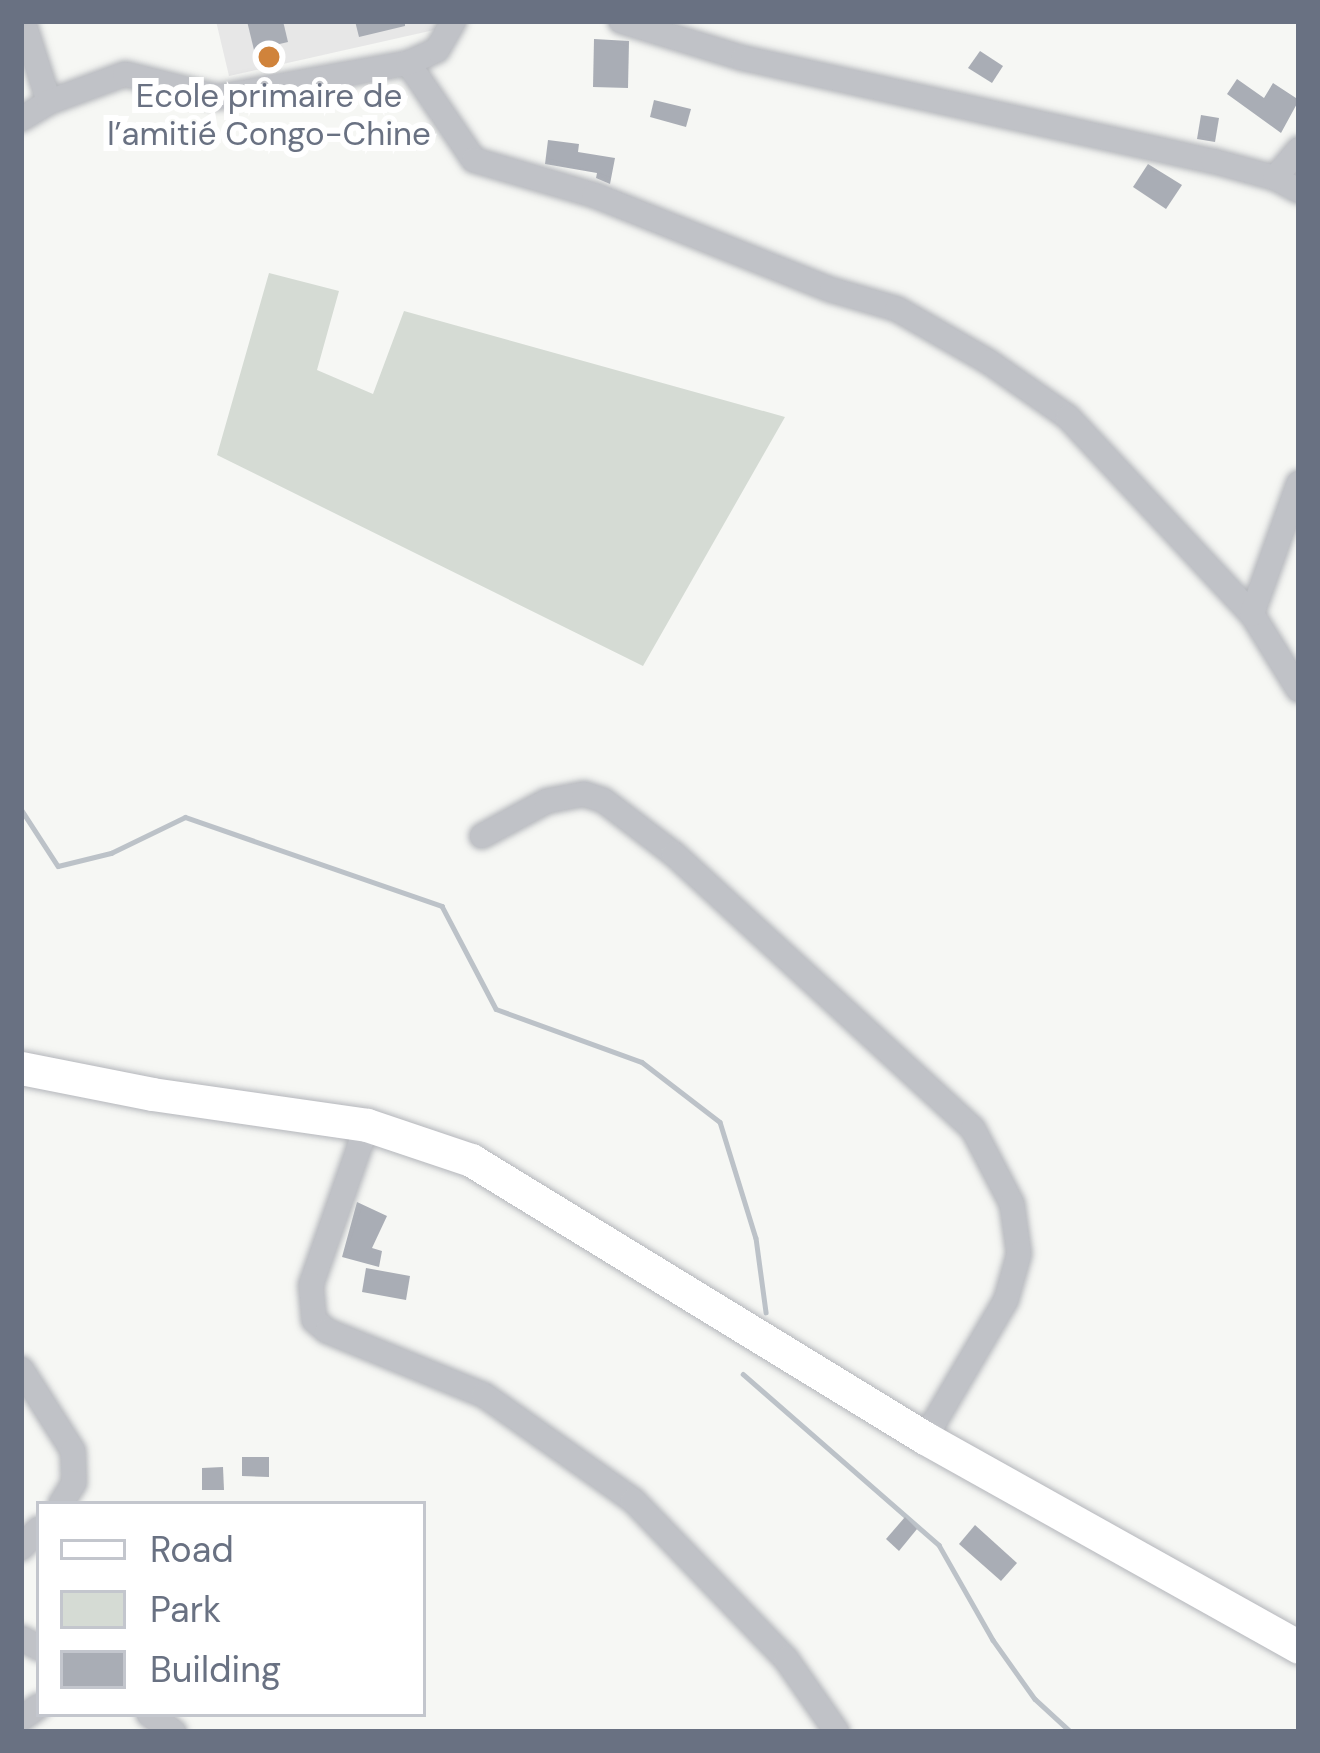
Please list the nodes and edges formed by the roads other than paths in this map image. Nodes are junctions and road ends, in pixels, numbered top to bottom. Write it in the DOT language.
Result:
graph roads {
  1 [pos="23,21"];
  2 [pos="454,21"];
  3 [pos="621,21"];
  4 [pos="408,63"];
  5 [pos="49,102"];
  6 [pos="21,119"];
  7 [pos="1299,149"];
  8 [pos="1275,178"];
  9 [pos="1299,191"];
  10 [pos="1299,482"];
  11 [pos="1252,614"];
  12 [pos="1299,691"];
  13 [pos="482,836"];
  14 [pos="21,1068"];
  15 [pos="367,1125"];
  16 [pos="21,1369"];
  17 [pos="925,1438"];
  18 [pos="64,1501"];
  19 [pos="1299,1647"];
  20 [pos="837,1732"];
  1 -- 5 [label="street"];
  2 -- 4 [label="street"];
  3 -- 8 [label="street"];
  4 -- 5 [label="street"];
  4 -- 11 [label="street"];
  5 -- 6 [label="street"];
  7 -- 8 [label="street"];
  8 -- 9 [label="street"];
  10 -- 11 [label="street"];
  11 -- 12 [label="street"];
  13 -- 17 [label="street"];
  14 -- 15 [label="main road"];
  15 -- 17 [label="main road"];
  15 -- 20 [label="street"];
  16 -- 18 [label="street"];
  17 -- 19 [label="main road"];
}
